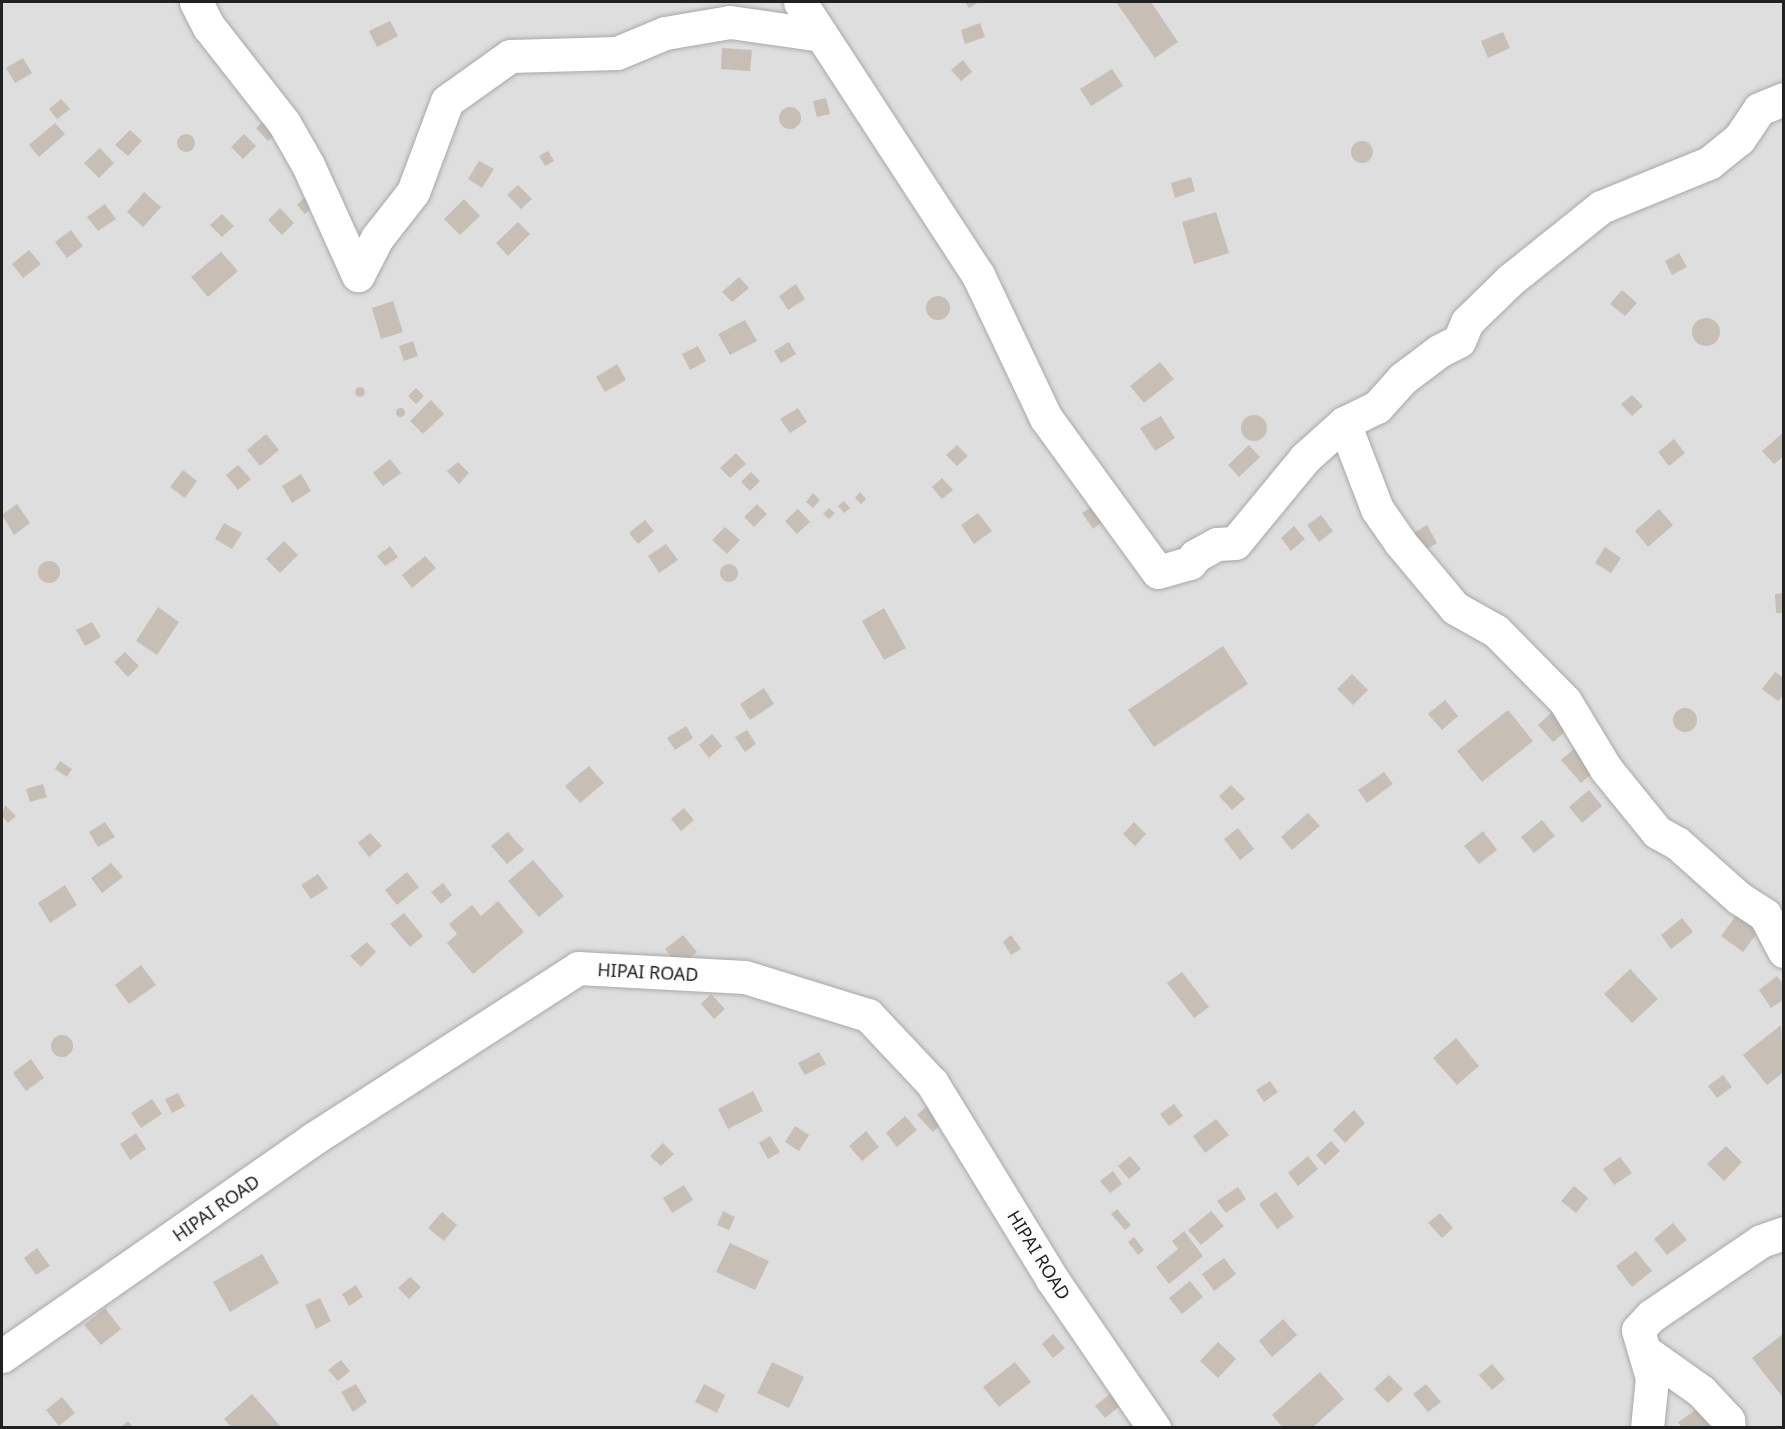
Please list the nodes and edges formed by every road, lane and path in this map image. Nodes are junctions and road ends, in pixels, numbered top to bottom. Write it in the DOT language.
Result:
graph roads {
  1 [pos="196,2"];
  2 [pos="800,2"];
  3 [pos="821,35"];
  4 [pos="1784,99"];
  5 [pos="1344,423"];
  6 [pos="1784,951"];
  7 [pos="1784,1233"];
  8 [pos="1646,1352"];
  9 [pos="2,1356"];
  10 [pos="1154,1428"];
  11 [pos="1647,1428"];
  12 [pos="1729,1428"];
  1 -- 3 [label="street"];
  2 -- 3 [label="street"];
  3 -- 5 [label="street"];
  4 -- 5 [label="street"];
  5 -- 6 [label="street"];
  7 -- 8 [label="street"];
  8 -- 11 [label="street"];
  8 -- 12 [label="street"];
  9 -- 10 [label="street, HIPAI ROAD"];
}
